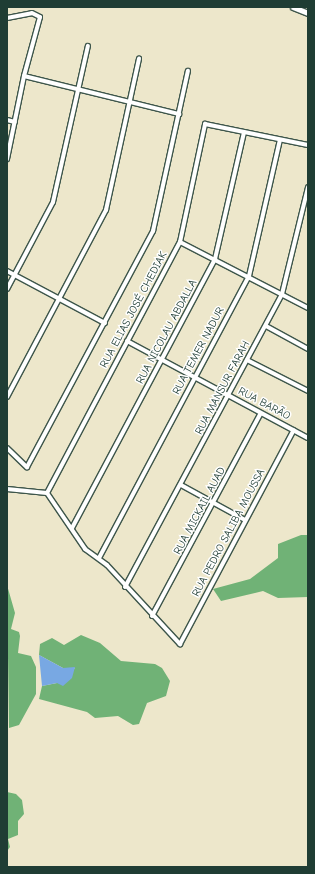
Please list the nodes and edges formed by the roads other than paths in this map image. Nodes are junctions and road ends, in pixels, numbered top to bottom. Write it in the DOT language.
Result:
graph roads {
  1 [pos="293,7"];
  2 [pos="308,13"];
  3 [pos="7,18"];
  4 [pos="88,46"];
  5 [pos="139,59"];
  6 [pos="188,71"];
  7 [pos="24,76"];
  8 [pos="78,90"];
  9 [pos="131,102"];
  10 [pos="178,114"];
  11 [pos="7,120"];
  12 [pos="15,122"];
  13 [pos="244,132"];
  14 [pos="280,140"];
  15 [pos="308,145"];
  16 [pos="7,159"];
  17 [pos="308,187"];
  18 [pos="180,242"];
  19 [pos="215,259"];
  20 [pos="7,271"];
  21 [pos="15,275"];
  22 [pos="249,276"];
  23 [pos="7,289"];
  24 [pos="282,294"];
  25 [pos="60,300"];
  26 [pos="308,308"];
  27 [pos="105,323"];
  28 [pos="266,326"];
  29 [pos="127,341"];
  30 [pos="308,348"];
  31 [pos="162,360"];
  32 [pos="248,360"];
  33 [pos="196,378"];
  34 [pos="308,391"];
  35 [pos="229,395"];
  36 [pos="7,397"];
  37 [pos="261,413"];
  38 [pos="294,430"];
  39 [pos="308,438"];
  40 [pos="7,448"];
  41 [pos="181,485"];
  42 [pos="7,489"];
  43 [pos="47,493"];
  44 [pos="215,504"];
  45 [pos="245,520"];
  46 [pos="72,528"];
  47 [pos="98,558"];
  48 [pos="125,587"];
  49 [pos="152,616"];
  1 -- 2 [label="street"];
  3 -- 7 [label="street"];
  4 -- 8 [label="street"];
  5 -- 9 [label="street"];
  6 -- 10 [label="street"];
  7 -- 8 [label="street"];
  7 -- 12 [label="street"];
  8 -- 9 [label="street"];
  8 -- 21 [label="street"];
  9 -- 10 [label="street"];
  9 -- 25 [label="street"];
  10 -- 27 [label="street"];
  11 -- 12 [label="street"];
  12 -- 16 [label="street"];
  13 -- 14 [label="street"];
  13 -- 18 [label="street, RUA ELIAS JOSÉ CHEDIAK"];
  13 -- 19 [label="street, RUA NICOLAU ABDALLA"];
  14 -- 15 [label="street"];
  14 -- 22 [label="street, RUA TEMER NADUR"];
  17 -- 24 [label="street, RUA MANSUR FARAH"];
  18 -- 19 [label="street"];
  18 -- 29 [label="street, RUA ELIAS JOSÉ CHEDIAK"];
  19 -- 22 [label="street"];
  19 -- 31 [label="street, RUA NICOLAU ABDALLA"];
  20 -- 21 [label="street"];
  21 -- 23 [label="street"];
  21 -- 25 [label="street"];
  22 -- 24 [label="street"];
  22 -- 33 [label="street, RUA TEMER NADUR"];
  24 -- 26 [label="street"];
  24 -- 28 [label="street, RUA MANSUR FARAH"];
  25 -- 27 [label="street"];
  25 -- 36 [label="street"];
  27 -- 40 [label="street"];
  28 -- 30 [label="street"];
  28 -- 32 [label="street, RUA MANSUR FARAH"];
  29 -- 31 [label="street, RUA BARÃO"];
  29 -- 43 [label="street, RUA ELIAS JOSÉ CHEDIAK"];
  31 -- 33 [label="street, RUA BARÃO"];
  31 -- 46 [label="street, RUA NICOLAU ABDALLA"];
  32 -- 34 [label="street"];
  32 -- 35 [label="street, RUA MANSUR FARAH"];
  33 -- 35 [label="street, RUA BARÃO"];
  33 -- 47 [label="street, RUA TEMER NADUR"];
  35 -- 37 [label="street, RUA BARÃO"];
  35 -- 41 [label="street, RUA MANSUR FARAH"];
  37 -- 38 [label="street, RUA BARÃO"];
  37 -- 44 [label="street, RUA MICKAIL AUAD"];
  38 -- 39 [label="street, RUA BARÃO"];
  38 -- 45 [label="street, RUA PEDRO SALIBA MOUSSA"];
  41 -- 44 [label="street"];
  41 -- 48 [label="street, RUA MANSUR FARAH"];
  42 -- 43 [label="street"];
  43 -- 46 [label="street"];
  44 -- 45 [label="street"];
  44 -- 49 [label="street, RUA MICKAIL AUAD"];
  45 -- 49 [label="street, RUA PEDRO SALIBA MOUSSA"];
  46 -- 47 [label="street"];
  47 -- 48 [label="street"];
  48 -- 49 [label="street"];
}
